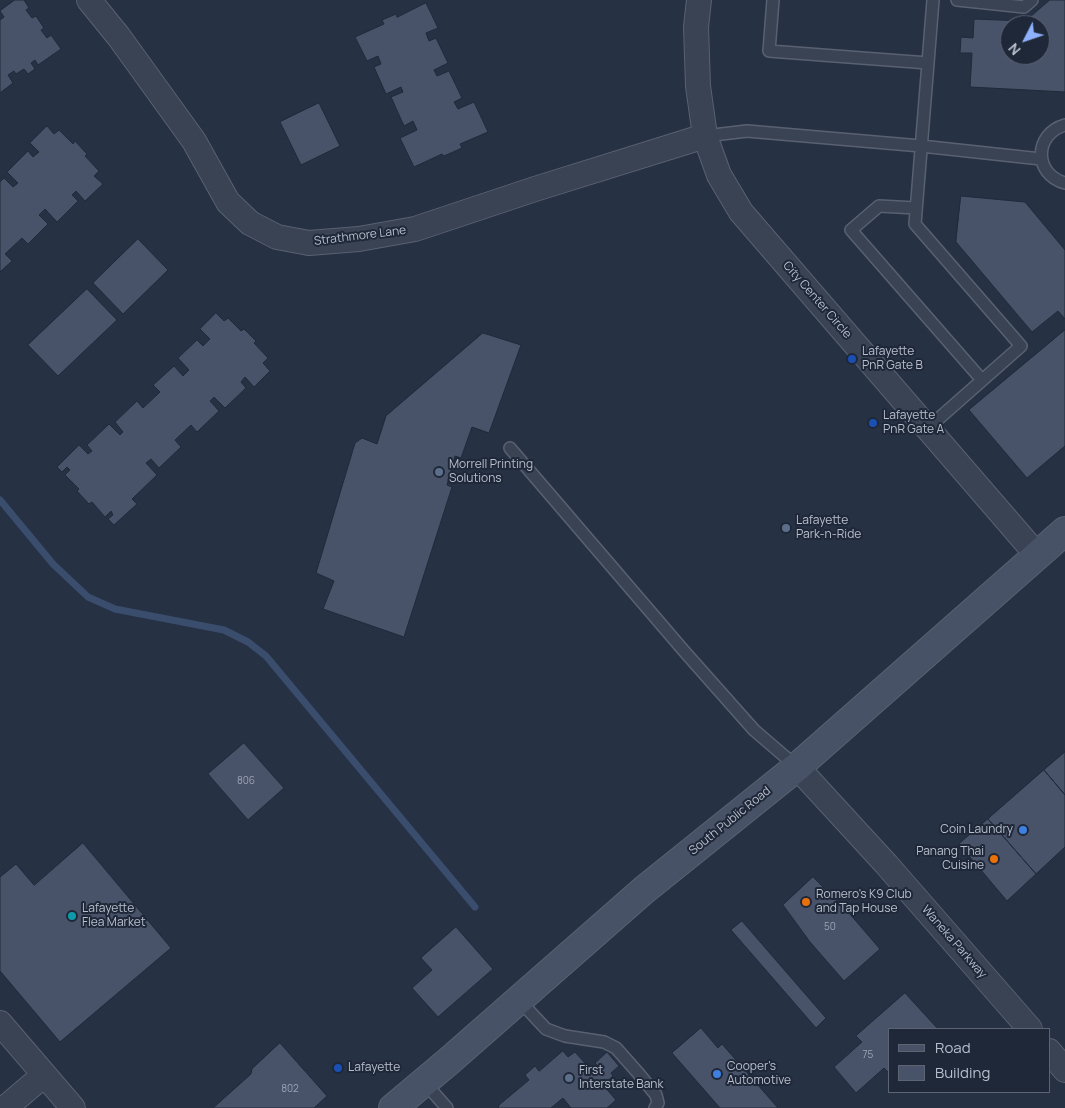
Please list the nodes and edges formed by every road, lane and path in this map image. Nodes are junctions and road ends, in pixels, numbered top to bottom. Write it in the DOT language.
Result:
graph roads {
  1 [pos="89,0"];
  2 [pos="699,0"];
  3 [pos="773,0"];
  4 [pos="933,0"];
  5 [pos="957,0"];
  6 [pos="1032,0"];
  7 [pos="928,62"];
  8 [pos="1065,125"];
  9 [pos="705,136"];
  10 [pos="921,146"];
  11 [pos="1041,159"];
  12 [pos="1062,182"];
  13 [pos="1065,191"];
  14 [pos="916,208"];
  15 [pos="982,380"];
  16 [pos="928,428"];
  17 [pos="510,448"];
  18 [pos="1065,532"];
  19 [pos="1037,555"];
  20 [pos="797,767"];
  21 [pos="518,1000"];
  22 [pos="0,1023"];
  23 [pos="1029,1028"];
  24 [pos="1050,1052"];
  25 [pos="1065,1070"];
  26 [pos="44,1075"];
  27 [pos="424,1082"];
  28 [pos="5,1108"];
  29 [pos="73,1108"];
  30 [pos="393,1108"];
  31 [pos="447,1108"];
  32 [pos="655,1108"];
  1 -- 9 [label="street, Strathmore Lane"];
  2 -- 9 [label="street, City Center Circle"];
  3 -- 7 [label="lane"];
  4 -- 7 [label="lane"];
  5 -- 6 [label="lane"];
  7 -- 10 [label="lane"];
  8 -- 11 [label="lane"];
  9 -- 10 [label="lane"];
  9 -- 16 [label="street, City Center Circle"];
  10 -- 11 [label="lane"];
  10 -- 14 [label="lane"];
  11 -- 12 [label="lane"];
  12 -- 13 [label="lane"];
  14 -- 15 [label="lane"];
  14 -- 15 [label="lane"];
  15 -- 16 [label="lane"];
  16 -- 19 [label="street, City Center Circle"];
  17 -- 20 [label="lane"];
  18 -- 19 [label="street, South Public Road"];
  19 -- 20 [label="street, South Public Road"];
  20 -- 21 [label="street, South Public Road"];
  20 -- 23 [label="street, Waneka Parkway"];
  21 -- 27 [label="street, South Public Road"];
  21 -- 32 [label="lane"];
  22 -- 26 [label="street"];
  24 -- 25 [label="street"];
  26 -- 28 [label="street"];
  26 -- 29 [label="street"];
  27 -- 30 [label="street, South Public Road"];
  27 -- 31 [label="lane"];
}
